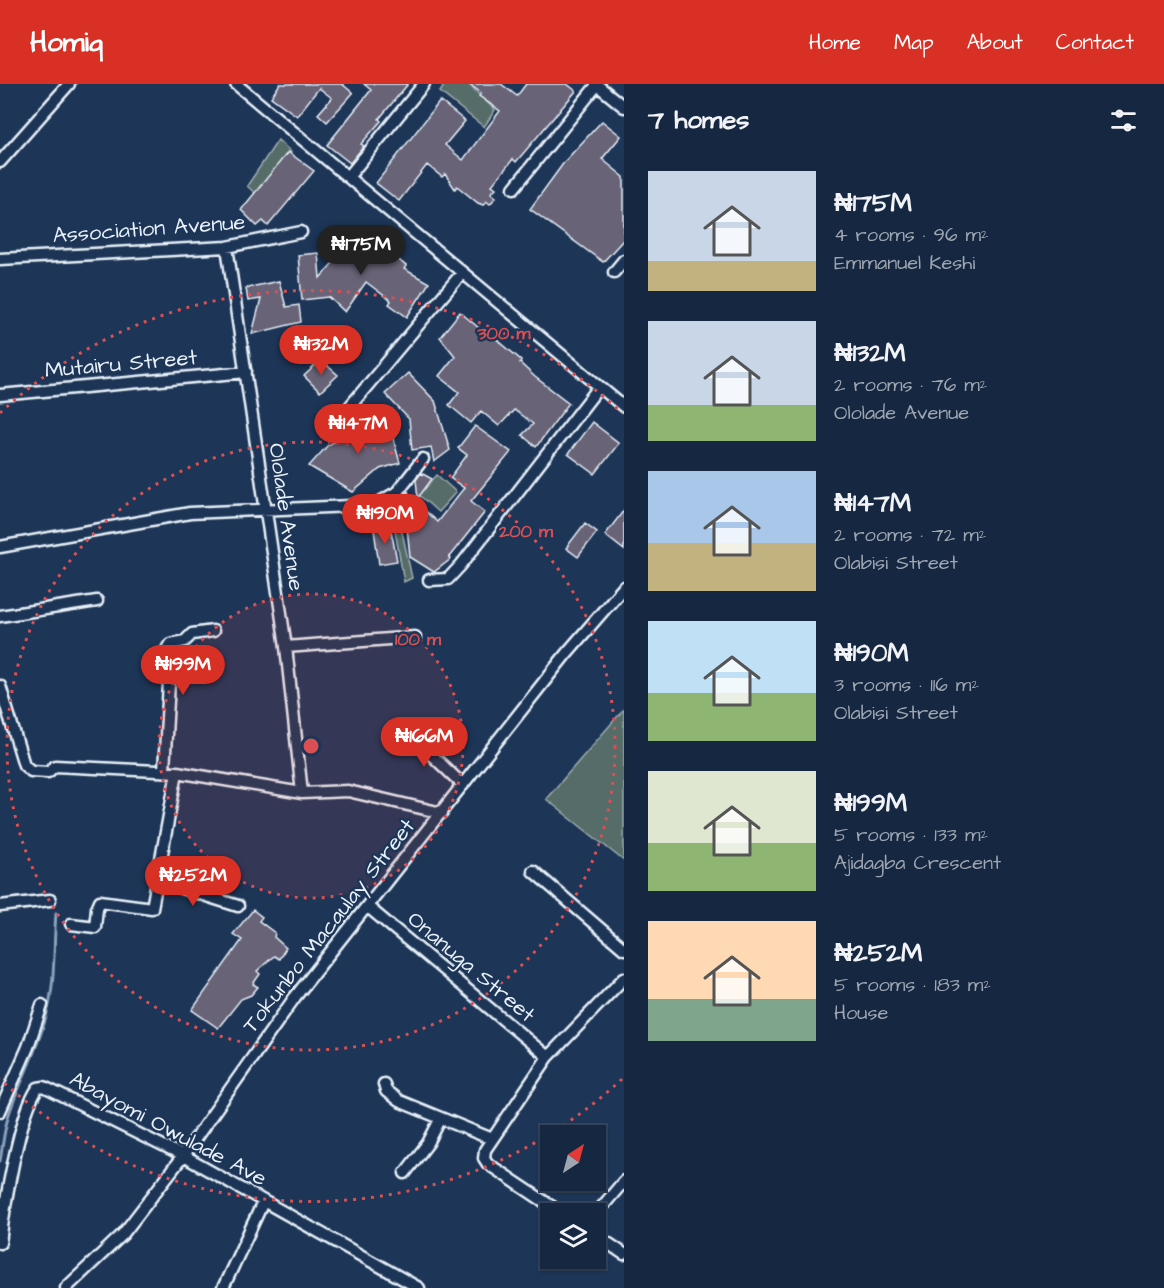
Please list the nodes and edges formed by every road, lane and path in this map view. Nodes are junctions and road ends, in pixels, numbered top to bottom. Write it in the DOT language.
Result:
graph roads {
  1 [pos="69,84"];
  2 [pos="236,84"];
  3 [pos="424,84"];
  4 [pos="596,85"];
  5 [pos="249,88"];
  6 [pos="624,107"];
  7 [pos="0,162"];
  8 [pos="349,176"];
  9 [pos="514,188"];
  10 [pos="301,232"];
  11 [pos="227,247"];
  12 [pos="0,259"];
  13 [pos="624,260"];
  14 [pos="614,272"];
  15 [pos="462,273"];
  16 [pos="246,372"];
  17 [pos="599,387"];
  18 [pos="0,395"];
  19 [pos="624,407"];
  20 [pos="346,411"];
  21 [pos="423,459"];
  22 [pos="264,509"];
  23 [pos="0,547"];
  24 [pos="429,580"];
  25 [pos="624,587"];
  26 [pos="97,601"];
  27 [pos="0,616"];
  28 [pos="213,631"];
  29 [pos="415,637"];
  30 [pos="286,647"];
  31 [pos="0,686"];
  32 [pos="419,738"];
  33 [pos="164,770"];
  34 [pos="177,772"];
  35 [pos="463,786"];
  36 [pos="302,792"];
  37 [pos="442,813"];
  38 [pos="533,871"];
  39 [pos="156,880"];
  40 [pos="50,900"];
  41 [pos="0,906"];
  42 [pos="238,906"];
  43 [pos="368,907"];
  44 [pos="71,924"];
  45 [pos="624,949"];
  46 [pos="624,978"];
  47 [pos="42,1005"];
  48 [pos="548,1057"];
  49 [pos="384,1084"];
  50 [pos="0,1111"];
  51 [pos="441,1118"];
  52 [pos="492,1139"];
  53 [pos="183,1156"];
  54 [pos="405,1173"];
  55 [pos="624,1180"];
  56 [pos="263,1202"];
  57 [pos="546,1203"];
  58 [pos="605,1203"];
  59 [pos="606,1242"];
  60 [pos="0,1243"];
  61 [pos="624,1254"];
  62 [pos="66,1288"];
  63 [pos="223,1288"];
  64 [pos="419,1288"];
  1 -- 7 [label="street"];
  2 -- 5 [label="street"];
  3 -- 8 [label="street"];
  4 -- 6 [label="street"];
  4 -- 9 [label="street"];
  5 -- 8 [label="street"];
  8 -- 15 [label="street"];
  10 -- 11 [label="street, Association Avenue"];
  11 -- 12 [label="street, Association Avenue"];
  11 -- 16 [label="street, Ololade Avenue"];
  13 -- 14 [label="street"];
  15 -- 17 [label="street"];
  15 -- 20 [label="street"];
  16 -- 18 [label="street, Mutairu Street"];
  16 -- 22 [label="street, Ololade Avenue"];
  17 -- 19 [label="street"];
  17 -- 24 [label="street"];
  21 -- 22 [label="street"];
  22 -- 23 [label="street"];
  22 -- 30 [label="street, Ololade Avenue"];
  25 -- 35 [label="street, Tokunbo Macaulay Street"];
  26 -- 27 [label="street"];
  28 -- 33 [label="street"];
  29 -- 30 [label="street"];
  30 -- 36 [label="street, Ololade Avenue"];
  31 -- 33 [label="street"];
  32 -- 35 [label="street"];
  33 -- 34 [label="street"];
  34 -- 36 [label="street"];
  34 -- 39 [label="street"];
  35 -- 37 [label="street, Tokunbo Macaulay Street"];
  36 -- 37 [label="street"];
  37 -- 43 [label="street, Tokunbo Macaulay Street"];
  38 -- 45 [label="street"];
  39 -- 42 [label="street"];
  39 -- 44 [label="street"];
  40 -- 41 [label="street"];
  43 -- 48 [label="street, Onanuga Street"];
  43 -- 53 [label="street, Tokunbo Macaulay Street"];
  46 -- 48 [label="street"];
  47 -- 50 [label="street"];
  48 -- 52 [label="street"];
  49 -- 51 [label="street"];
  51 -- 52 [label="street"];
  51 -- 54 [label="street"];
  52 -- 57 [label="street"];
  53 -- 56 [label="street, Abayomi Owulade Ave"];
  53 -- 60 [label="street, Abayomi Owulade Ave"];
  53 -- 62 [label="street, Tokunbo Macaulay Street"];
  55 -- 58 [label="street"];
  56 -- 63 [label="street"];
  56 -- 64 [label="street, Abayomi Owulade Ave"];
  59 -- 61 [label="street"];
}
